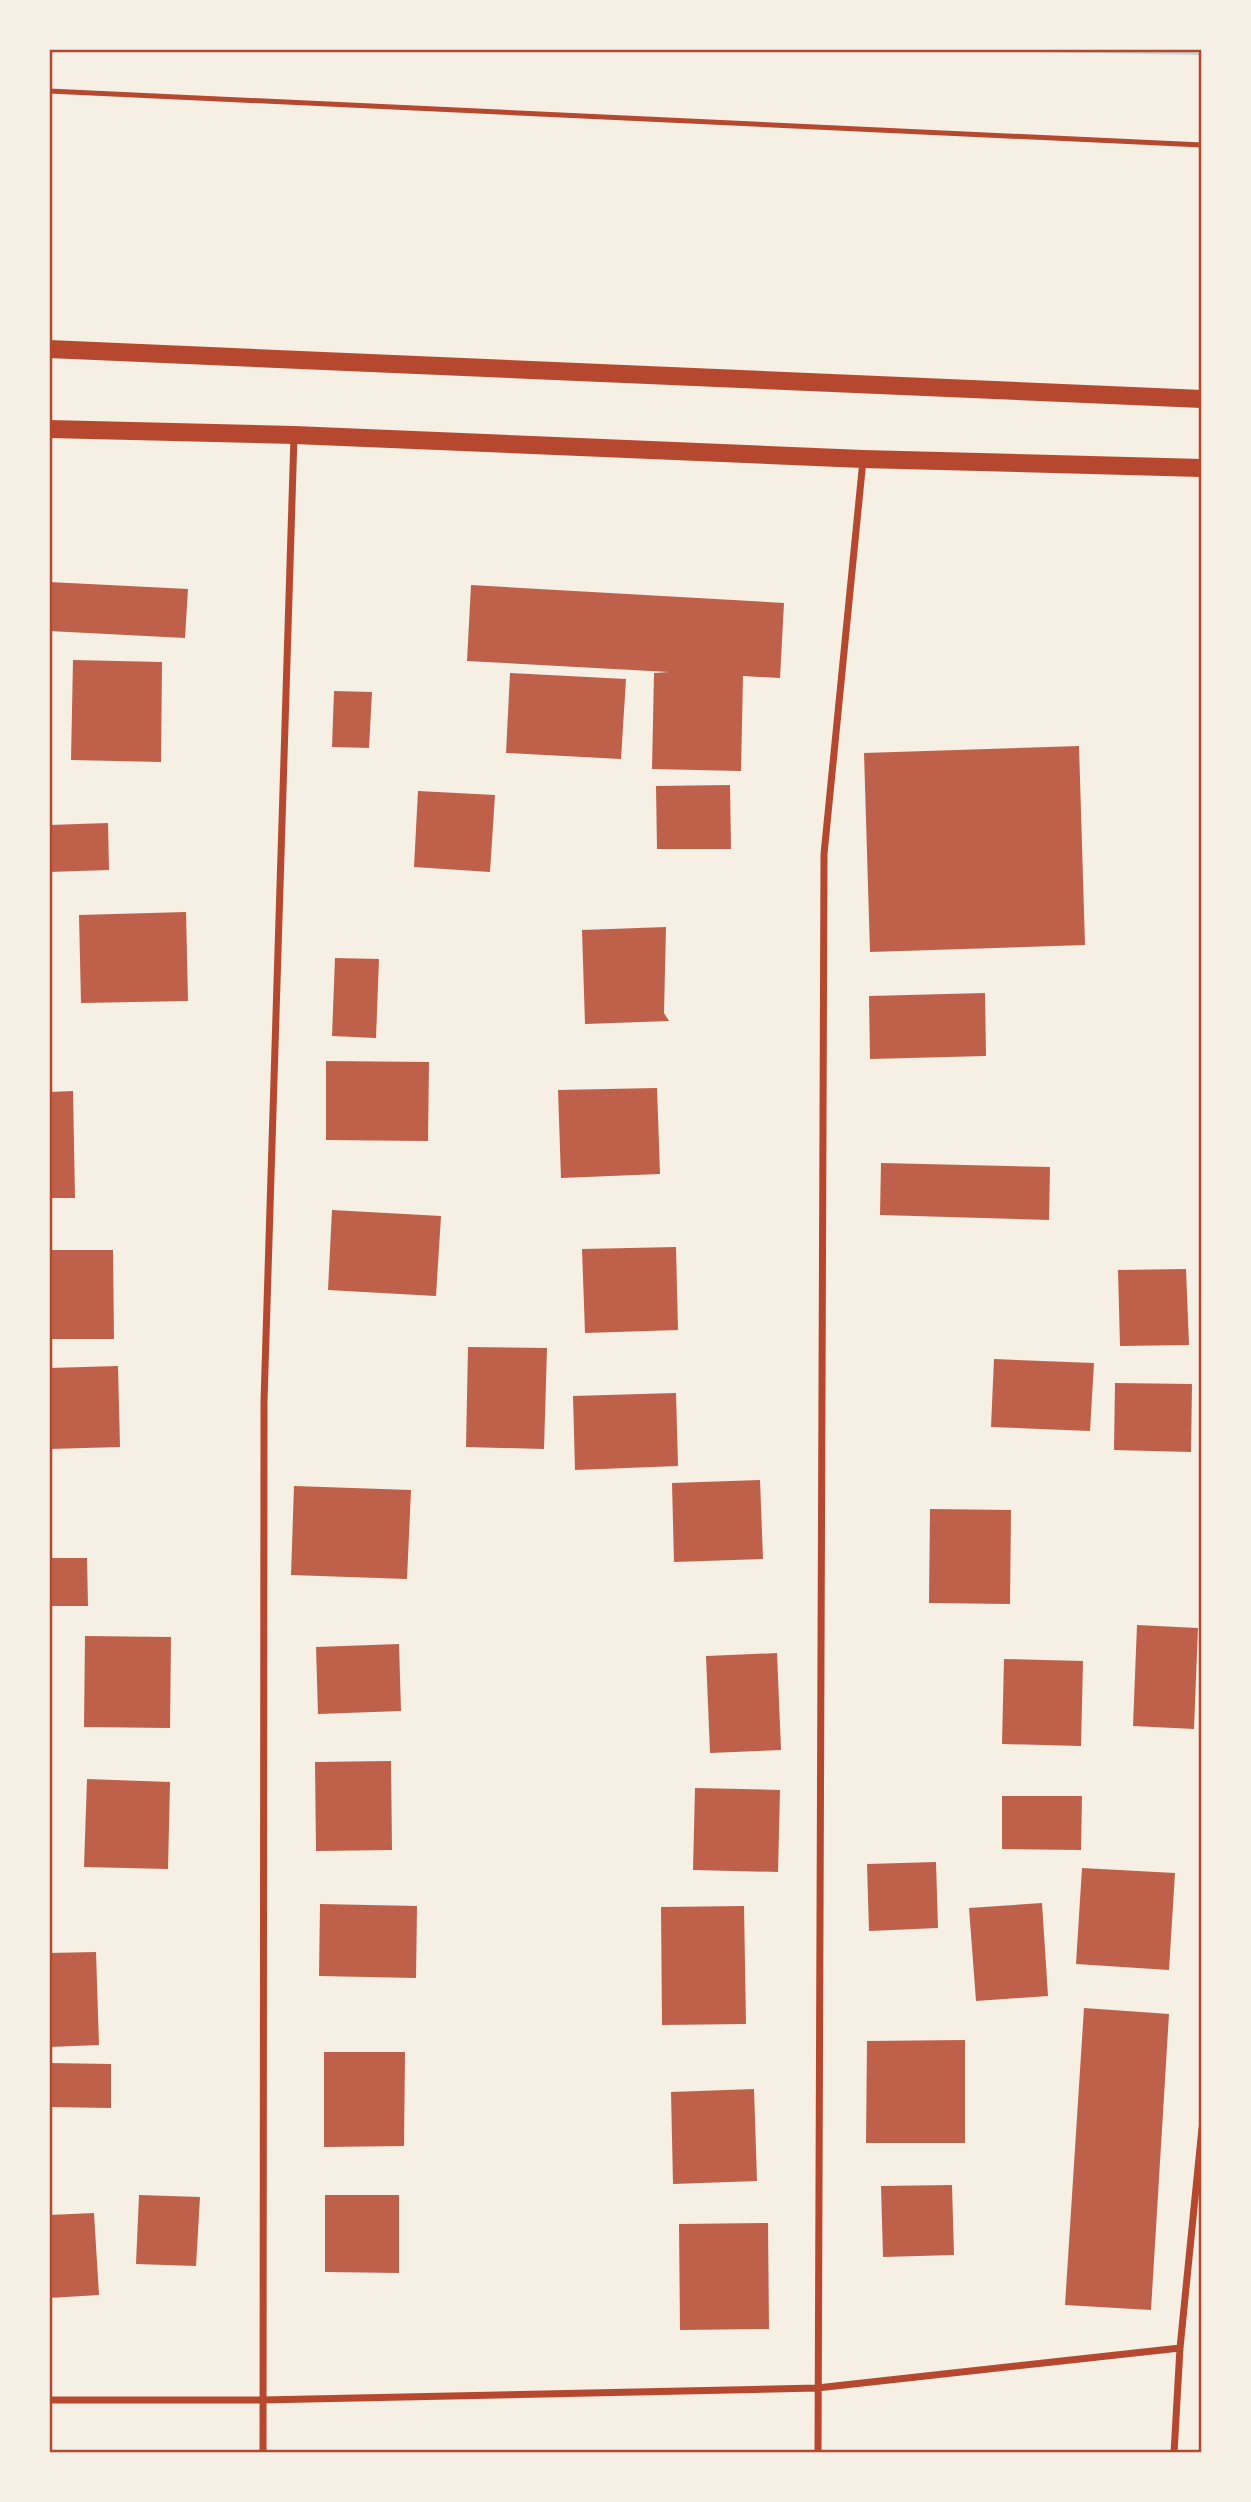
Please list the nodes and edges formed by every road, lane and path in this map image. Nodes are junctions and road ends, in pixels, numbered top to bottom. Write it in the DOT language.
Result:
graph roads {
  1 [pos="49,91"];
  2 [pos="1202,145"];
  3 [pos="49,349"];
  4 [pos="1202,399"];
  5 [pos="49,429"];
  6 [pos="294,435"];
  7 [pos="863,459"];
  8 [pos="1202,468"];
  9 [pos="1202,2129"];
  10 [pos="1180,2348"];
  11 [pos="817,2388"];
  12 [pos="49,2400"];
  13 [pos="262,2400"];
  14 [pos="263,2453"];
  15 [pos="818,2453"];
  16 [pos="1174,2453"];
  1 -- 2 [label="lane"];
  3 -- 4 [label="main road"];
  5 -- 6 [label="main road"];
  6 -- 7 [label="main road"];
  6 -- 13 [label="street"];
  7 -- 8 [label="main road"];
  7 -- 11 [label="street"];
  9 -- 10 [label="street"];
  10 -- 11 [label="street"];
  10 -- 16 [label="street"];
  11 -- 13 [label="street"];
  11 -- 15 [label="street"];
  12 -- 13 [label="street"];
  13 -- 14 [label="street"];
}
